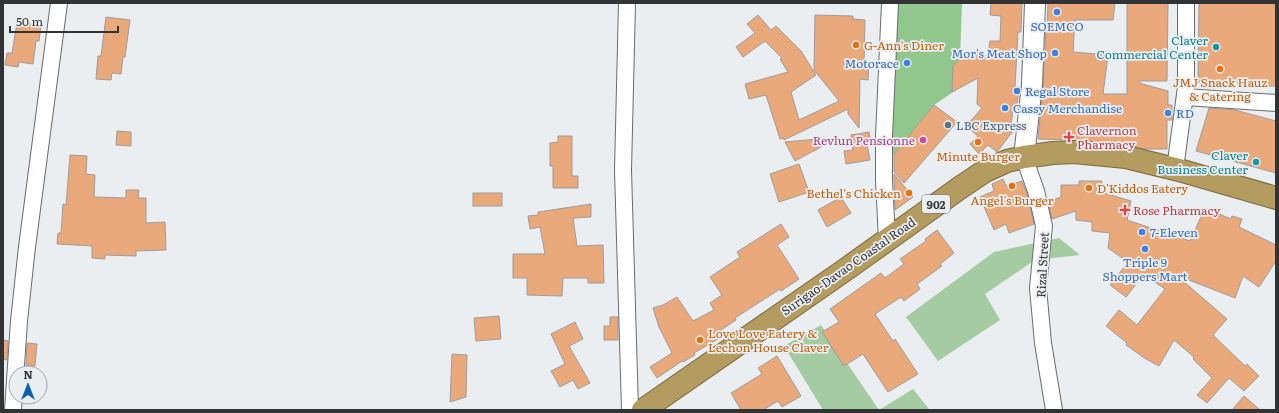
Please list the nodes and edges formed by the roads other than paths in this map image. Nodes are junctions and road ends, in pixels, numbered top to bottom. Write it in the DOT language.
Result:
graph roads {
  1 [pos="59,3"];
  2 [pos="627,3"];
  3 [pos="890,3"];
  4 [pos="1035,3"];
  5 [pos="1186,3"];
  6 [pos="1186,96"];
  7 [pos="1276,102"];
  8 [pos="1024,157"];
  9 [pos="1175,169"];
  10 [pos="1276,198"];
  11 [pos="887,240"];
  12 [pos="13,410"];
  13 [pos="630,410"];
  14 [pos="643,410"];
  15 [pos="1054,410"];
  1 -- 12 [label="street"];
  2 -- 13 [label="street"];
  3 -- 11 [label="street"];
  4 -- 8 [label="street, Rizal Street"];
  5 -- 6 [label="street"];
  6 -- 7 [label="street"];
  6 -- 9 [label="street"];
  8 -- 9 [label="highway, Surigao-Davao Coastal Road / 902"];
  8 -- 11 [label="highway, Surigao-Davao Coastal Road / 902"];
  8 -- 15 [label="street, Rizal Street"];
  9 -- 10 [label="highway, Surigao-Davao Coastal Road / 902"];
  11 -- 14 [label="highway, Surigao-Davao Coastal Road / 902"];
}
